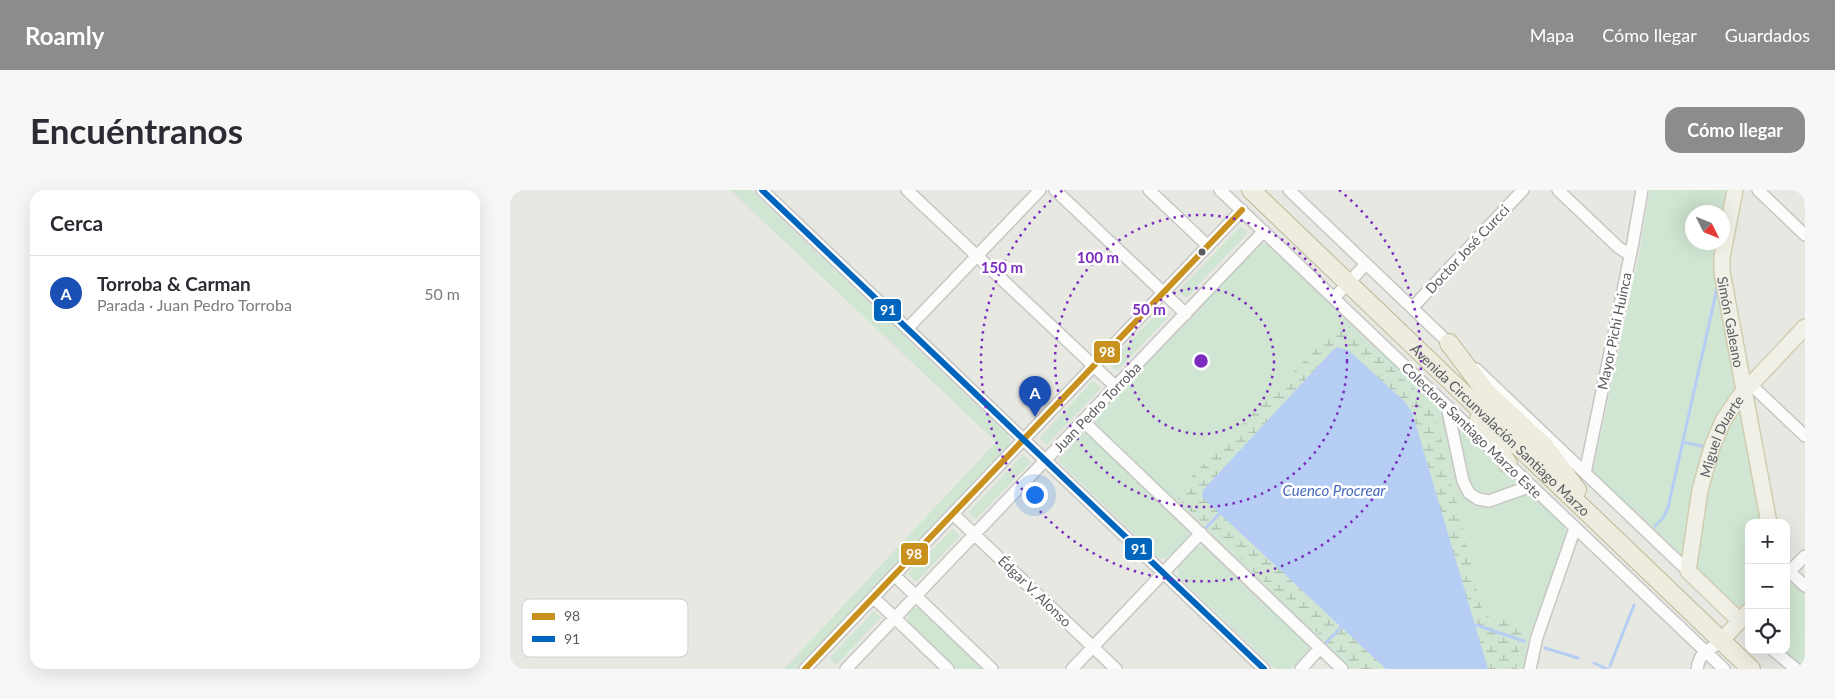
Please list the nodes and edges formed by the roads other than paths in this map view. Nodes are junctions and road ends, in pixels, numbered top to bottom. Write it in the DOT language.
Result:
graph roads {
  1 [pos="907,190"];
  2 [pos="1040,190"];
  3 [pos="1055,190"];
  4 [pos="1149,190"];
  5 [pos="1220,190"];
  6 [pos="1251,190"];
  7 [pos="1265,190"];
  8 [pos="1523,190"];
  9 [pos="1558,190"];
  10 [pos="1642,190"];
  11 [pos="1735,190"];
  12 [pos="1758,190"];
  13 [pos="1292,191"];
  14 [pos="768,192"];
  15 [pos="1242,210"];
  16 [pos="1264,232"];
  17 [pos="1805,234"];
  18 [pos="1208,246"];
  19 [pos="1630,255"];
  20 [pos="977,256"];
  21 [pos="1356,275"];
  22 [pos="1163,293"];
  23 [pos="1334,298"];
  24 [pos="1412,308"];
  25 [pos="1186,314"];
  26 [pos="1383,317"];
  27 [pos="1805,327"];
  28 [pos="907,329"];
  29 [pos="1449,343"];
  30 [pos="1094,366"];
  31 [pos="1745,384"];
  32 [pos="1116,387"];
  33 [pos="1447,406"];
  34 [pos="1084,421"];
  35 [pos="1805,436"];
  36 [pos="1024,440"];
  37 [pos="1046,460"];
  38 [pos="1508,464"];
  39 [pos="1585,473"];
  40 [pos="1531,486"];
  41 [pos="1577,490"];
  42 [pos="953,514"];
  43 [pos="1768,519"];
  44 [pos="1576,528"];
  45 [pos="1201,533"];
  46 [pos="975,534"];
  47 [pos="1805,556"];
  48 [pos="1688,571"];
  49 [pos="1790,571"];
  50 [pos="1163,573"];
  51 [pos="894,575"];
  52 [pos="1790,575"];
  53 [pos="1805,586"];
  54 [pos="916,596"];
  55 [pos="873,597"];
  56 [pos="895,618"];
  57 [pos="1745,619"];
  58 [pos="1745,621"];
  59 [pos="1724,638"];
  60 [pos="1093,647"];
  61 [pos="1320,648"];
  62 [pos="1704,651"];
  63 [pos="1778,654"];
  64 [pos="809,665"];
  65 [pos="1719,667"];
  66 [pos="822,669"];
  67 [pos="846,669"];
  68 [pos="948,669"];
  69 [pos="992,669"];
  70 [pos="1072,669"];
  71 [pos="1116,669"];
  72 [pos="1264,669"];
  73 [pos="1301,669"];
  74 [pos="1342,669"];
  75 [pos="1530,669"];
  76 [pos="1697,669"];
  77 [pos="1751,669"];
  78 [pos="1764,669"];
  79 [pos="1796,669"];
  1 -- 20 [label="street"];
  2 -- 20 [label="street"];
  3 -- 22 [label="street"];
  4 -- 18 [label="street"];
  5 -- 15 [label="street, Colectora Santiago Marzo Este"];
  6 -- 21 [label="highway, Avenida Circunvalación Santiago Marzo"];
  7 -- 21 [label="highway, Avenida Circunvalación Santiago Marzo"];
  8 -- 24 [label="street, Doctor José Curcci"];
  9 -- 19 [label="street"];
  10 -- 19 [label="street, Mayor Pichi Huinca"];
  11 -- 31 [label="main road, Simón Galeano"];
  12 -- 17 [label="street"];
  13 -- 21 [label="street"];
  14 -- 28 [label="street"];
  15 -- 16 [label="street, Colectora Santiago Marzo Este"];
  15 -- 18 [label="street"];
  16 -- 23 [label="street, Colectora Santiago Marzo Este"];
  16 -- 25 [label="street, Juan Pedro Torroba"];
  18 -- 22 [label="street"];
  19 -- 39 [label="street, Mayor Pichi Huinca"];
  20 -- 28 [label="street"];
  20 -- 30 [label="street"];
  21 -- 23 [label="street"];
  21 -- 24 [label="street"];
  21 -- 26 [label="highway, Avenida Circunvalación Santiago Marzo"];
  21 -- 41 [label="highway, Avenida Circunvalación Santiago Marzo"];
  22 -- 25 [label="street"];
  22 -- 30 [label="street"];
  23 -- 33 [label="street, Colectora Santiago Marzo Este"];
  24 -- 29 [label="street"];
  25 -- 32 [label="street, Juan Pedro Torroba"];
  26 -- 38 [label="highway"];
  26 -- 59 [label="highway, Avenida Circunvalación Santiago Marzo"];
  27 -- 31 [label="main road, Miguel Duarte"];
  28 -- 36 [label="street"];
  29 -- 39 [label="street"];
  29 -- 41 [label="highway"];
  30 -- 32 [label="street"];
  30 -- 36 [label="street"];
  31 -- 35 [label="street"];
  31 -- 43 [label="main road, Simón Galeano"];
  31 -- 48 [label="main road, Miguel Duarte"];
  32 -- 34 [label="street, Juan Pedro Torroba"];
  33 -- 38 [label="street, Colectora Santiago Marzo Este"];
  33 -- 40 [label="street"];
  34 -- 37 [label="street, Juan Pedro Torroba"];
  34 -- 45 [label="street"];
  36 -- 37 [label="street"];
  36 -- 42 [label="street"];
  37 -- 46 [label="street, Juan Pedro Torroba"];
  37 -- 50 [label="street"];
  38 -- 40 [label="street, Colectora Santiago Marzo Este"];
  39 -- 48 [label="street"];
  40 -- 44 [label="street, Colectora Santiago Marzo Este"];
  41 -- 59 [label="highway, Avenida Circunvalación Santiago Marzo"];
  42 -- 46 [label="street, Édgar V. Alonso"];
  42 -- 51 [label="street"];
  44 -- 62 [label="street, Colectora Santiago Marzo Este"];
  44 -- 75 [label="street"];
  45 -- 50 [label="street"];
  45 -- 61 [label="street"];
  46 -- 54 [label="street, Juan Pedro Torroba"];
  46 -- 60 [label="street, Édgar V. Alonso"];
  47 -- 49 [label="street"];
  48 -- 57 [label="main road"];
  50 -- 60 [label="street"];
  50 -- 72 [label="street"];
  51 -- 54 [label="street"];
  51 -- 55 [label="street"];
  52 -- 53 [label="street"];
  54 -- 56 [label="street, Juan Pedro Torroba"];
  54 -- 69 [label="street"];
  55 -- 56 [label="street"];
  55 -- 64 [label="street"];
  56 -- 67 [label="street, Juan Pedro Torroba"];
  56 -- 68 [label="street"];
  58 -- 59 [label="main road"];
  59 -- 62 [label="street"];
  59 -- 65 [label="street"];
  59 -- 77 [label="highway, Avenida Circunvalación Santiago Marzo"];
  59 -- 78 [label="highway, Avenida Circunvalación Santiago Marzo"];
  60 -- 70 [label="street"];
  60 -- 71 [label="street, Édgar V. Alonso"];
  61 -- 73 [label="street"];
  61 -- 74 [label="street"];
  62 -- 65 [label="street, Colectora Santiago Marzo Este"];
  62 -- 76 [label="street"];
  63 -- 79 [label="street"];
  64 -- 66 [label="street"];
}
